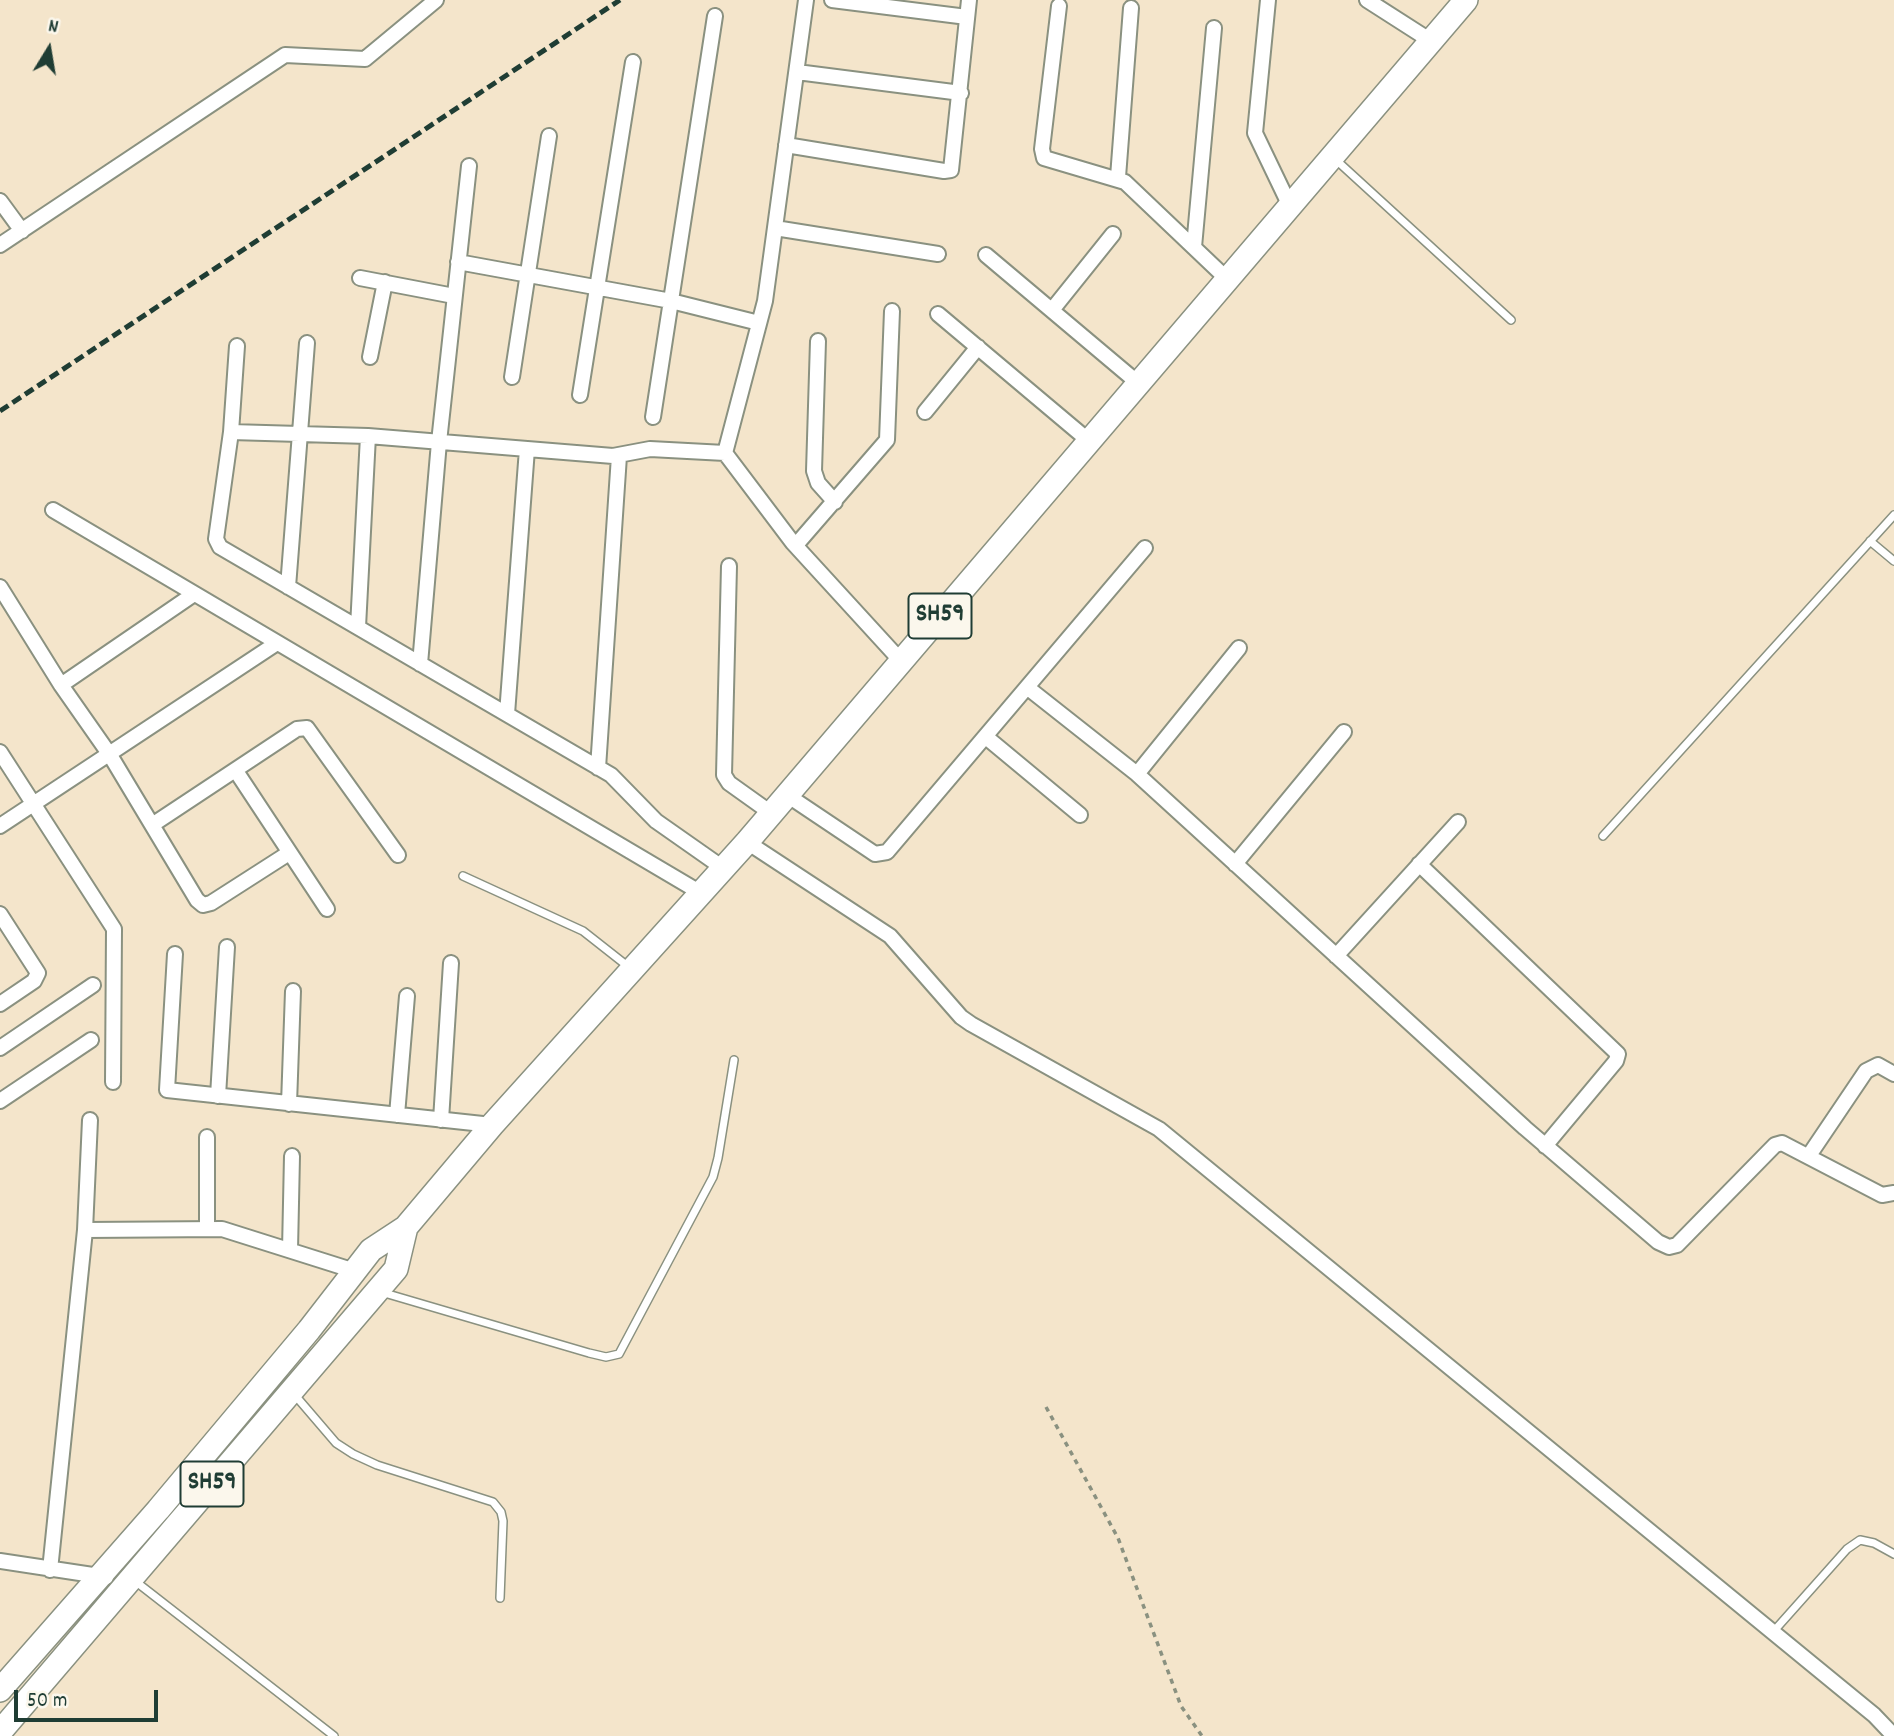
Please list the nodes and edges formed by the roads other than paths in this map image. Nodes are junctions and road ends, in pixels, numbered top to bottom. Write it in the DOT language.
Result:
graph roads {
  1 [pos="436,0"];
  2 [pos="807,0"];
  3 [pos="832,0"];
  4 [pos="969,0"];
  5 [pos="1268,0"];
  6 [pos="1367,0"];
  7 [pos="1457,4"];
  8 [pos="1059,6"];
  9 [pos="1131,8"];
  10 [pos="715,16"];
  11 [pos="967,17"];
  12 [pos="1214,29"];
  13 [pos="1430,41"];
  14 [pos="633,62"];
  15 [pos="797,72"];
  16 [pos="961,93"];
  17 [pos="549,136"];
  18 [pos="786,145"];
  19 [pos="1332,157"];
  20 [pos="468,166"];
  21 [pos="1118,177"];
  22 [pos="0,201"];
  23 [pos="1290,206"];
  24 [pos="775,228"];
  25 [pos="22,231"];
  26 [pos="1113,234"];
  27 [pos="0,245"];
  28 [pos="1194,247"];
  29 [pos="938,254"];
  30 [pos="986,255"];
  31 [pos="458,262"];
  32 [pos="527,275"];
  33 [pos="360,278"];
  34 [pos="1227,279"];
  35 [pos="385,282"];
  36 [pos="597,287"];
  37 [pos="454,296"];
  38 [pos="671,301"];
  39 [pos="1052,310"];
  40 [pos="892,311"];
  41 [pos="938,314"];
  42 [pos="1511,320"];
  43 [pos="759,323"];
  44 [pos="818,341"];
  45 [pos="307,343"];
  46 [pos="237,346"];
  47 [pos="978,347"];
  48 [pos="370,357"];
  49 [pos="512,377"];
  50 [pos="1138,383"];
  51 [pos="580,395"];
  52 [pos="925,412"];
  53 [pos="653,418"];
  54 [pos="231,432"];
  55 [pos="300,433"];
  56 [pos="368,436"];
  57 [pos="1089,441"];
  58 [pos="439,442"];
  59 [pos="527,449"];
  60 [pos="725,453"];
  61 [pos="619,456"];
  62 [pos="835,502"];
  63 [pos="53,510"];
  64 [pos="1894,515"];
  65 [pos="1870,541"];
  66 [pos="796,545"];
  67 [pos="1145,548"];
  68 [pos="1894,561"];
  69 [pos="729,566"];
  70 [pos="0,587"];
  71 [pos="288,587"];
  72 [pos="194,594"];
  73 [pos="358,627"];
  74 [pos="277,643"];
  75 [pos="1240,649"];
  76 [pos="901,661"];
  77 [pos="420,664"];
  78 [pos="61,685"];
  79 [pos="1027,688"];
  80 [pos="507,714"];
  81 [pos="1343,732"];
  82 [pos="986,737"];
  83 [pos="0,752"];
  84 [pos="110,755"];
  85 [pos="598,768"];
  86 [pos="236,771"];
  87 [pos="1137,774"];
  88 [pos="787,795"];
  89 [pos="33,803"];
  90 [pos="771,813"];
  91 [pos="1080,815"];
  92 [pos="1458,822"];
  93 [pos="152,825"];
  94 [pos="0,826"];
  95 [pos="1603,836"];
  96 [pos="747,842"];
  97 [pos="289,853"];
  98 [pos="398,855"];
  99 [pos="1235,864"];
  100 [pos="1419,864"];
  101 [pos="723,868"];
  102 [pos="463,876"];
  103 [pos="701,893"];
  104 [pos="327,909"];
  105 [pos="2,920"];
  106 [pos="227,947"];
  107 [pos="175,954"];
  108 [pos="1336,956"];
  109 [pos="451,964"];
  110 [pos="632,970"];
  111 [pos="93,985"];
  112 [pos="293,991"];
  113 [pos="407,996"];
  114 [pos="0,1004"];
  115 [pos="90,1040"];
  116 [pos="0,1048"];
  117 [pos="734,1060"];
  118 [pos="1894,1074"];
  119 [pos="113,1082"];
  120 [pos="218,1096"];
  121 [pos="0,1101"];
  122 [pos="289,1104"];
  123 [pos="397,1115"];
  124 [pos="90,1120"];
  125 [pos="441,1120"];
  126 [pos="492,1125"];
  127 [pos="207,1137"];
  128 [pos="1545,1146"];
  129 [pos="1810,1154"];
  130 [pos="292,1156"];
  131 [pos="1894,1193"];
  132 [pos="406,1227"];
  133 [pos="207,1228"];
  134 [pos="85,1230"];
  135 [pos="290,1250"];
  136 [pos="355,1271"];
  137 [pos="377,1291"];
  138 [pos="291,1391"];
  139 [pos="1894,1554"];
  140 [pos="0,1562"];
  141 [pos="50,1570"];
  142 [pos="100,1576"];
  143 [pos="131,1579"];
  144 [pos="500,1598"];
  145 [pos="1773,1632"];
  146 [pos="0,1690"];
  147 [pos="0,1732"];
  148 [pos="334,1736"];
  149 [pos="1894,1736"];
  1 -- 25 [label="street"];
  2 -- 15 [label="street"];
  3 -- 11 [label="street"];
  4 -- 11 [label="street"];
  5 -- 23 [label="street"];
  6 -- 13 [label="street"];
  7 -- 13 [label="main road, SH59"];
  8 -- 21 [label="street"];
  9 -- 21 [label="street"];
  10 -- 38 [label="street"];
  11 -- 16 [label="street"];
  12 -- 28 [label="street"];
  13 -- 19 [label="main road, SH59"];
  14 -- 36 [label="street"];
  15 -- 16 [label="street"];
  15 -- 18 [label="street"];
  16 -- 18 [label="street"];
  17 -- 32 [label="street"];
  18 -- 24 [label="street"];
  19 -- 23 [label="main road, SH59"];
  19 -- 42 [label="lane"];
  20 -- 31 [label="street"];
  21 -- 28 [label="street"];
  22 -- 25 [label="street"];
  23 -- 34 [label="main road, SH59"];
  24 -- 29 [label="street"];
  24 -- 43 [label="street"];
  25 -- 27 [label="street"];
  26 -- 39 [label="street"];
  28 -- 34 [label="street"];
  30 -- 39 [label="street"];
  31 -- 32 [label="street"];
  31 -- 37 [label="street"];
  32 -- 36 [label="street"];
  32 -- 49 [label="street"];
  33 -- 35 [label="street"];
  34 -- 50 [label="main road, SH59"];
  35 -- 37 [label="street"];
  35 -- 48 [label="street"];
  36 -- 38 [label="street"];
  36 -- 51 [label="street"];
  37 -- 58 [label="street"];
  38 -- 43 [label="street"];
  38 -- 53 [label="street"];
  39 -- 50 [label="street"];
  40 -- 62 [label="street"];
  41 -- 47 [label="street"];
  43 -- 60 [label="street"];
  44 -- 62 [label="street"];
  45 -- 55 [label="street"];
  46 -- 54 [label="street"];
  47 -- 52 [label="street"];
  47 -- 57 [label="street"];
  50 -- 57 [label="main road, SH59"];
  54 -- 55 [label="street"];
  54 -- 71 [label="street"];
  55 -- 56 [label="street"];
  55 -- 71 [label="street"];
  56 -- 58 [label="street"];
  56 -- 73 [label="street"];
  57 -- 76 [label="main road, SH59"];
  58 -- 59 [label="street"];
  58 -- 77 [label="street"];
  59 -- 61 [label="street"];
  59 -- 80 [label="street"];
  60 -- 61 [label="street"];
  60 -- 66 [label="street"];
  61 -- 85 [label="street"];
  62 -- 66 [label="street"];
  63 -- 72 [label="street"];
  64 -- 65 [label="lane"];
  65 -- 68 [label="lane"];
  65 -- 95 [label="lane"];
  66 -- 76 [label="street"];
  67 -- 79 [label="street"];
  69 -- 90 [label="street"];
  70 -- 78 [label="street"];
  71 -- 73 [label="street"];
  72 -- 74 [label="street"];
  72 -- 78 [label="street"];
  73 -- 77 [label="street"];
  74 -- 84 [label="street"];
  74 -- 103 [label="street"];
  75 -- 87 [label="street"];
  76 -- 88 [label="main road, SH59"];
  77 -- 80 [label="street"];
  78 -- 84 [label="street"];
  79 -- 82 [label="street"];
  79 -- 87 [label="street"];
  80 -- 85 [label="street"];
  81 -- 99 [label="street"];
  82 -- 88 [label="street"];
  82 -- 91 [label="street"];
  83 -- 89 [label="street"];
  84 -- 89 [label="street"];
  84 -- 93 [label="street"];
  85 -- 101 [label="street"];
  86 -- 93 [label="street"];
  86 -- 97 [label="street"];
  86 -- 98 [label="street"];
  87 -- 99 [label="street"];
  88 -- 90 [label="main road, SH59"];
  89 -- 94 [label="street"];
  89 -- 119 [label="street"];
  90 -- 96 [label="main road, SH59"];
  92 -- 100 [label="street"];
  93 -- 97 [label="street"];
  96 -- 101 [label="main road, SH59"];
  96 -- 145 [label="street"];
  97 -- 104 [label="street"];
  99 -- 108 [label="street"];
  100 -- 108 [label="street"];
  100 -- 128 [label="street"];
  101 -- 103 [label="main road, SH59"];
  102 -- 110 [label="lane"];
  103 -- 110 [label="main road, SH59"];
  105 -- 114 [label="street"];
  106 -- 120 [label="street"];
  107 -- 120 [label="street"];
  108 -- 128 [label="street"];
  109 -- 125 [label="street"];
  110 -- 126 [label="main road, SH59"];
  111 -- 116 [label="street"];
  112 -- 122 [label="street"];
  113 -- 123 [label="street"];
  115 -- 121 [label="street"];
  117 -- 137 [label="lane"];
  118 -- 129 [label="street"];
  120 -- 122 [label="street"];
  122 -- 123 [label="street"];
  123 -- 125 [label="street"];
  124 -- 134 [label="street"];
  125 -- 126 [label="street"];
  126 -- 132 [label="main road, SH59"];
  127 -- 133 [label="street"];
  128 -- 129 [label="street"];
  129 -- 131 [label="street"];
  130 -- 135 [label="street"];
  132 -- 136 [label="main road, SH59"];
  132 -- 137 [label="main road, SH59"];
  133 -- 134 [label="street"];
  133 -- 135 [label="street"];
  134 -- 141 [label="street"];
  135 -- 136 [label="street"];
  136 -- 142 [label="main road, SH59"];
  137 -- 138 [label="main road, SH59"];
  138 -- 143 [label="main road, SH59"];
  138 -- 144 [label="lane"];
  139 -- 145 [label="lane"];
  140 -- 141 [label="street"];
  141 -- 142 [label="street"];
  142 -- 143 [label="street"];
  142 -- 146 [label="main road, SH59"];
  143 -- 147 [label="main road, SH59"];
  143 -- 148 [label="lane"];
  145 -- 149 [label="street"];
}
